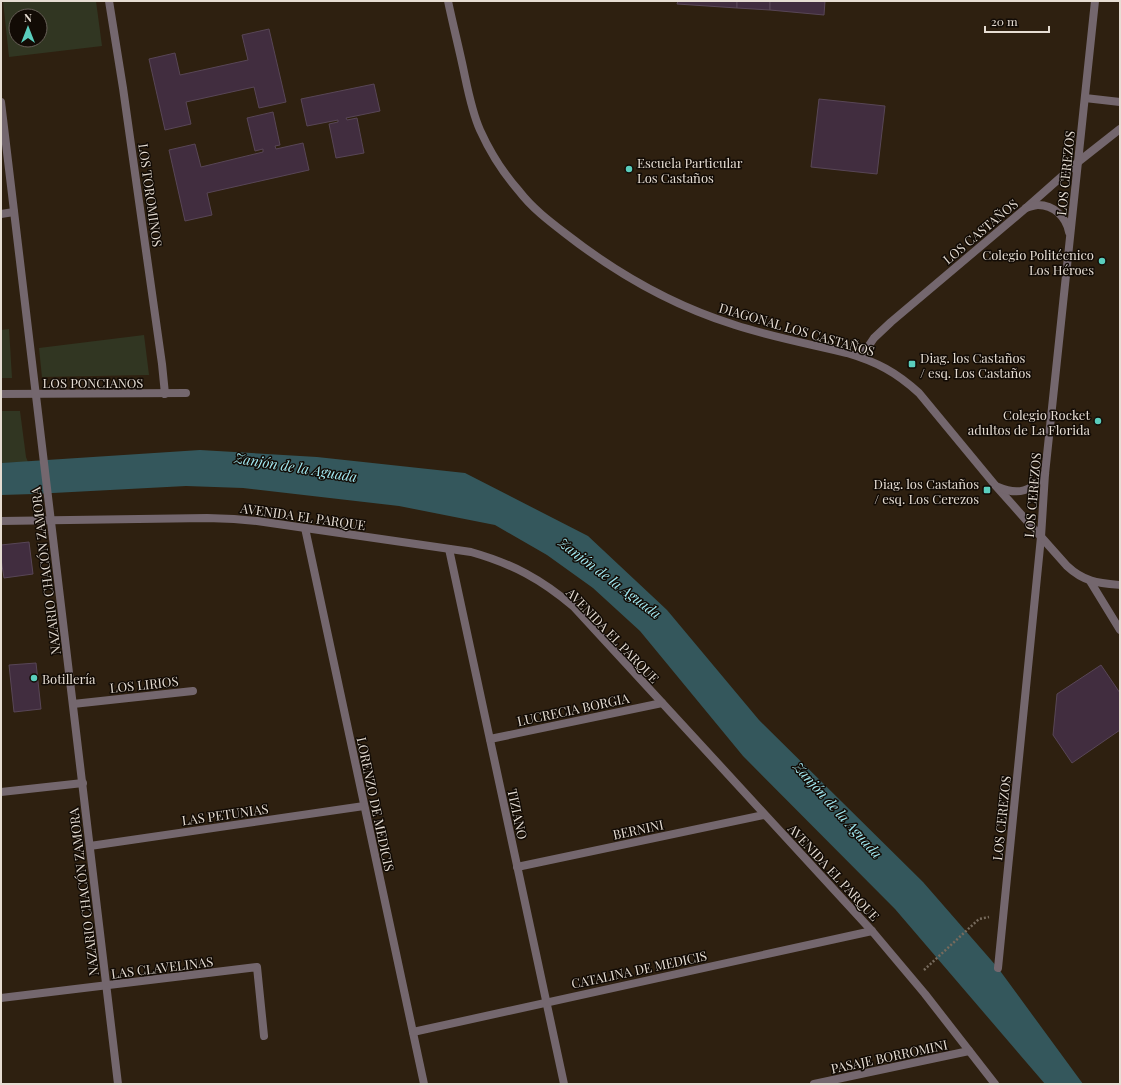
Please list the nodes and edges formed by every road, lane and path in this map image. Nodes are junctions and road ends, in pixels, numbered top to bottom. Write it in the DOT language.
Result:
graph roads {
  1 [pos="109,1"];
  2 [pos="448,1"];
  3 [pos="1095,1"];
  4 [pos="1085,98"];
  5 [pos="1,102"];
  6 [pos="1120,102"];
  7 [pos="1120,129"];
  8 [pos="1078,162"];
  9 [pos="1026,208"];
  10 [pos="14,212"];
  11 [pos="1,214"];
  12 [pos="1071,237"];
  13 [pos="862,357"];
  14 [pos="186,393"];
  15 [pos="1,394"];
  16 [pos="36,394"];
  17 [pos="164,394"];
  18 [pos="1045,474"];
  19 [pos="995,485"];
  20 [pos="52,520"];
  21 [pos="1,521"];
  22 [pos="305,528"];
  23 [pos="1041,537"];
  24 [pos="449,549"];
  25 [pos="1090,581"];
  26 [pos="1120,585"];
  27 [pos="1120,630"];
  28 [pos="193,691"];
  29 [pos="662,703"];
  30 [pos="73,704"];
  31 [pos="490,740"];
  32 [pos="83,783"];
  33 [pos="1,792"];
  34 [pos="364,806"];
  35 [pos="764,815"];
  36 [pos="90,846"];
  37 [pos="516,867"];
  38 [pos="1003,915"];
  39 [pos="872,931"];
  40 [pos="926,968"];
  41 [pos="998,968"];
  42 [pos="106,986"];
  43 [pos="1,998"];
  44 [pos="546,1002"];
  45 [pos="413,1032"];
  46 [pos="264,1036"];
  47 [pos="969,1051"];
  48 [pos="837,1082"];
  49 [pos="118,1084"];
  50 [pos="424,1084"];
  51 [pos="564,1084"];
  52 [pos="814,1084"];
  53 [pos="995,1084"];
  1 -- 17 [label="street, LOS TOROMINOS"];
  2 -- 13 [label="street, DIAGONAL LOS CASTAÑOS"];
  3 -- 4 [label="street, LOS CEREZOS"];
  4 -- 6 [label="street"];
  4 -- 8 [label="street, LOS CEREZOS"];
  5 -- 10 [label="street, NAZARIO CHACÓN ZAMORA"];
  7 -- 8 [label="street, LOS CASTAÑOS"];
  8 -- 9 [label="street, LOS CASTAÑOS"];
  8 -- 12 [label="street, LOS CEREZOS"];
  9 -- 12 [label="street"];
  9 -- 13 [label="street, LOS CASTAÑOS"];
  10 -- 11 [label="street"];
  10 -- 16 [label="street, NAZARIO CHACÓN ZAMORA"];
  12 -- 18 [label="street, LOS CEREZOS"];
  13 -- 19 [label="street, DIAGONAL LOS CASTAÑOS"];
  14 -- 17 [label="street, LOS PONCIANOS"];
  15 -- 16 [label="street, LOS PONCIANOS"];
  16 -- 17 [label="street, LOS PONCIANOS"];
  16 -- 20 [label="street, NAZARIO CHACÓN ZAMORA"];
  18 -- 19 [label="street"];
  18 -- 23 [label="street, LOS CEREZOS"];
  19 -- 23 [label="street, DIAGONAL LOS CASTAÑOS"];
  20 -- 21 [label="street, AVENIDA EL PARQUE"];
  20 -- 22 [label="street, AVENIDA EL PARQUE"];
  20 -- 30 [label="street, NAZARIO CHACÓN ZAMORA"];
  22 -- 24 [label="street, AVENIDA EL PARQUE"];
  22 -- 34 [label="street, LORENZO DE MEDICIS"];
  23 -- 25 [label="street, DIAGONAL LOS CASTAÑOS"];
  23 -- 38 [label="street, LOS CEREZOS"];
  24 -- 29 [label="street, AVENIDA EL PARQUE"];
  24 -- 31 [label="street, TIZIANO"];
  25 -- 26 [label="street"];
  25 -- 27 [label="street, DIAGONAL LOS CASTAÑOS"];
  28 -- 30 [label="street, LOS LIRIOS"];
  29 -- 31 [label="street, LUCRECIA BORGIA"];
  29 -- 35 [label="street, AVENIDA EL PARQUE"];
  30 -- 32 [label="street, NAZARIO CHACÓN ZAMORA"];
  31 -- 37 [label="street, TIZIANO"];
  32 -- 33 [label="street"];
  32 -- 36 [label="street, NAZARIO CHACÓN ZAMORA"];
  34 -- 36 [label="street, LAS PETUNIAS"];
  34 -- 45 [label="street, LORENZO DE MEDICIS"];
  35 -- 37 [label="street, BERNINI"];
  35 -- 39 [label="street, AVENIDA EL PARQUE"];
  36 -- 42 [label="street, NAZARIO CHACÓN ZAMORA"];
  37 -- 44 [label="street, TIZIANO"];
  38 -- 40 [label="path"];
  38 -- 41 [label="street, LOS CEREZOS"];
  39 -- 44 [label="street, CATALINA DE MEDICIS"];
  39 -- 47 [label="street, AVENIDA EL PARQUE"];
  42 -- 43 [label="street, LAS CLAVELINAS"];
  42 -- 46 [label="street, LAS CLAVELINAS"];
  42 -- 49 [label="street, NAZARIO CHACÓN ZAMORA"];
  44 -- 45 [label="street, CATALINA DE MEDICIS"];
  44 -- 51 [label="street, TIZIANO"];
  45 -- 50 [label="street, LORENZO DE MEDICIS"];
  47 -- 48 [label="street, PASAJE BORROMINI"];
  47 -- 53 [label="street, AVENIDA EL PARQUE"];
  48 -- 52 [label="street, PASAJE BORROMINI"];
}
